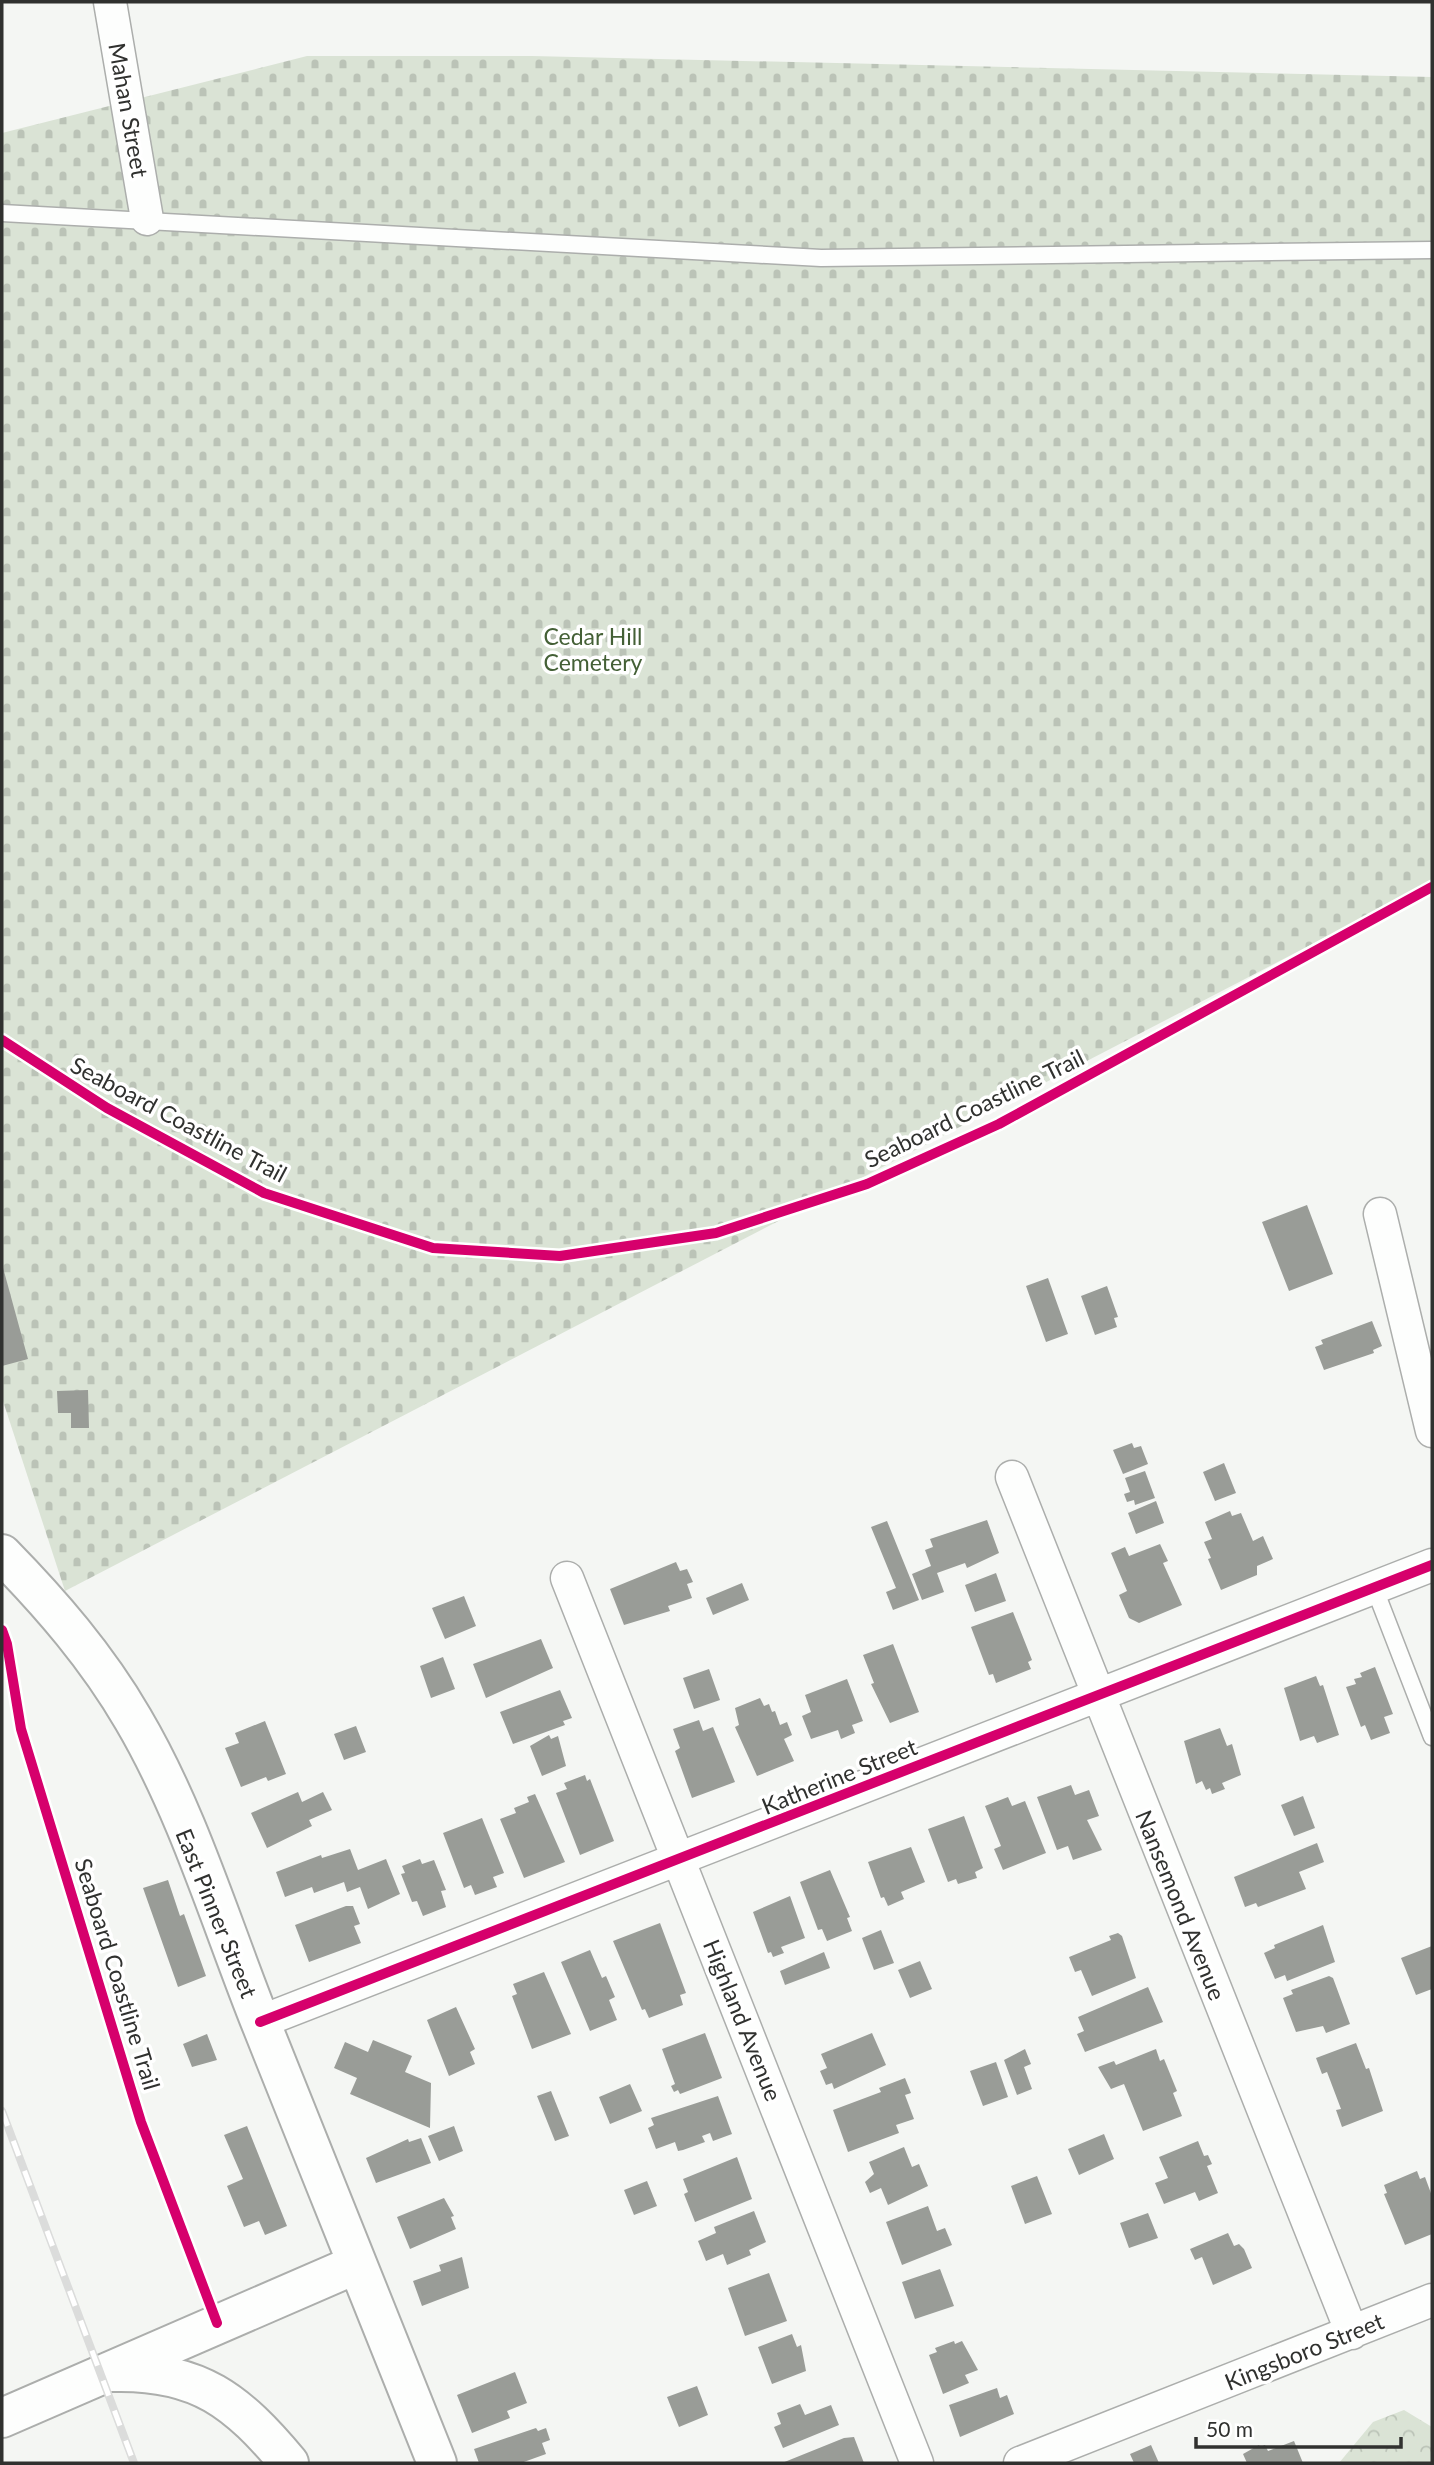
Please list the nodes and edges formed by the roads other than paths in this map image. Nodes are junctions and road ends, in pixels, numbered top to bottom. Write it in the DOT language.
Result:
graph roads {
  1 [pos="110,2"];
  2 [pos="2,213"];
  3 [pos="147,219"];
  4 [pos="1432,250"];
  5 [pos="1380,1214"];
  6 [pos="1432,1431"];
  7 [pos="1013,1477"];
  8 [pos="2,1554"];
  9 [pos="1432,1565"];
  10 [pos="567,1578"];
  11 [pos="1374,1587"];
  12 [pos="1098,1696"];
  13 [pos="1432,1737"];
  14 [pos="680,1861"];
  15 [pos="260,2022"];
  16 [pos="357,2264"];
  17 [pos="1432,2300"];
  18 [pos="1352,2333"];
  19 [pos="101,2372"];
  20 [pos="2,2418"];
  21 [pos="289,2463"];
  22 [pos="437,2463"];
  23 [pos="917,2463"];
  24 [pos="1020,2463"];
  1 -- 3 [label="street, Mahan Street"];
  2 -- 3 [label="lane"];
  3 -- 4 [label="lane"];
  5 -- 6 [label="street"];
  7 -- 12 [label="street, Nansemond Avenue"];
  8 -- 15 [label="main road, East Pinner Street"];
  9 -- 11 [label="street, Katherine Street"];
  10 -- 14 [label="street, Highland Avenue"];
  11 -- 12 [label="street, Katherine Street"];
  11 -- 13 [label="lane"];
  12 -- 14 [label="street, Katherine Street"];
  12 -- 18 [label="street, Nansemond Avenue"];
  14 -- 15 [label="street, Katherine Street"];
  14 -- 23 [label="street, Highland Avenue"];
  15 -- 16 [label="main road, East Pinner Street"];
  16 -- 19 [label="main road"];
  16 -- 22 [label="main road, East Pinner Street"];
  17 -- 18 [label="street, Kingsboro Street"];
  18 -- 24 [label="street, Kingsboro Street"];
  19 -- 20 [label="main road"];
  19 -- 21 [label="main road"];
}
